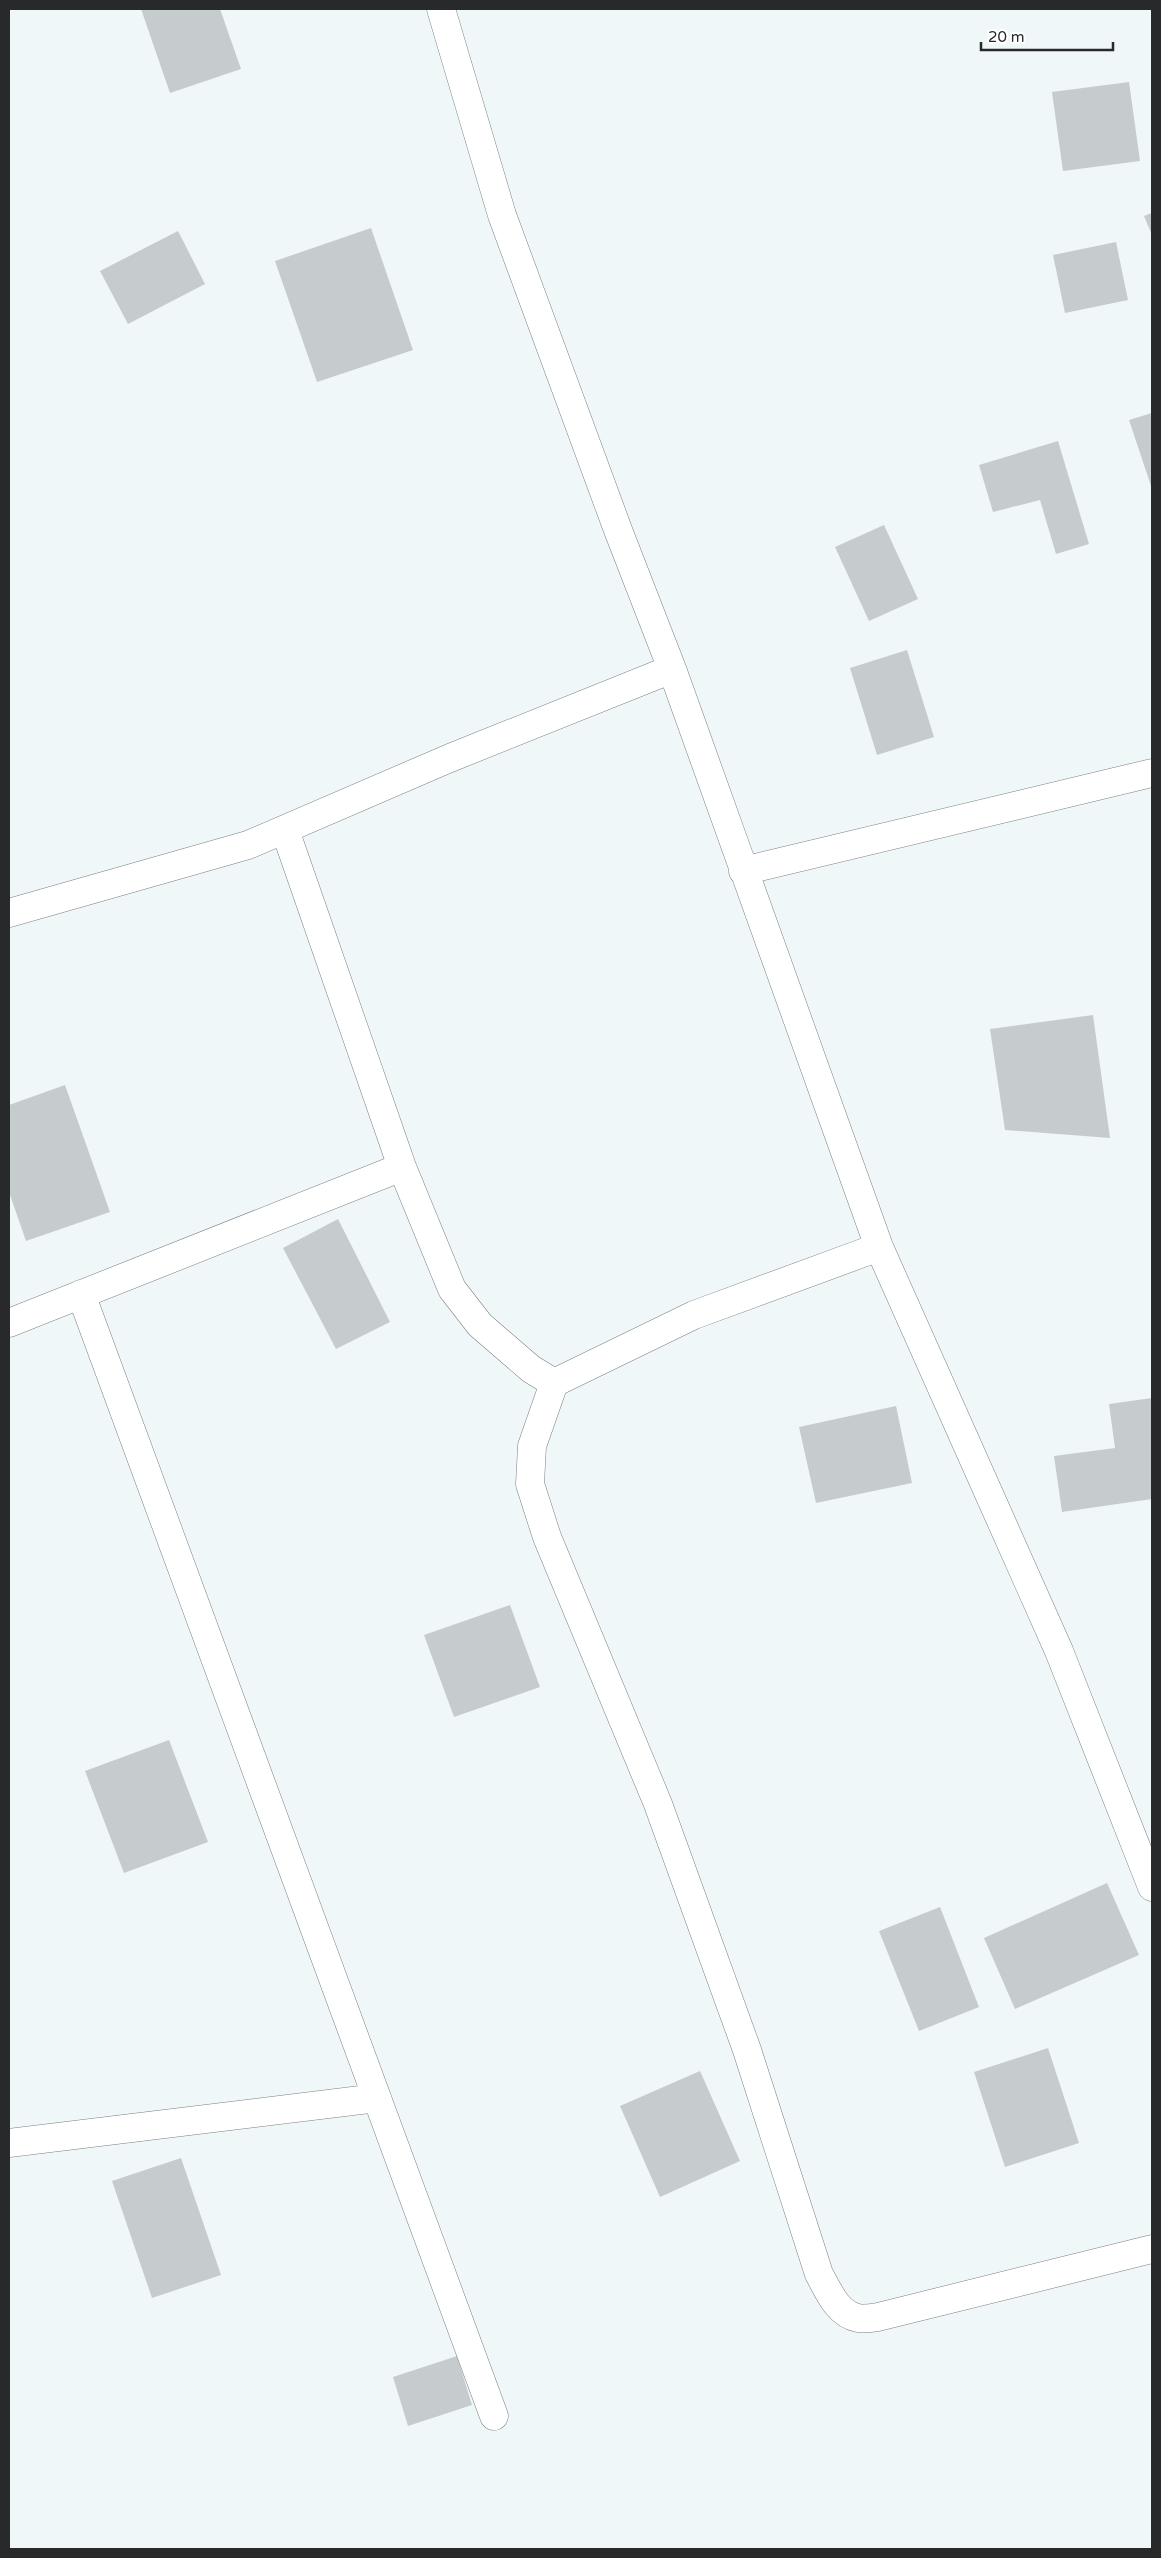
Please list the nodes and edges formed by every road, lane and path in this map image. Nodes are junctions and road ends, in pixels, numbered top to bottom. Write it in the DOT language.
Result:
graph roads {
  1 [pos="441,9"];
  2 [pos="672,669"];
  3 [pos="1152,773"];
  4 [pos="285,830"];
  5 [pos="743,871"];
  6 [pos="9,913"];
  7 [pos="402,1167"];
  8 [pos="879,1247"];
  9 [pos="81,1294"];
  10 [pos="9,1323"];
  11 [pos="554,1383"];
  12 [pos="1152,1887"];
  13 [pos="377,2098"];
  14 [pos="9,2143"];
  15 [pos="1152,2249"];
  16 [pos="494,2416"];
  1 -- 2 [label="street"];
  2 -- 4 [label="street"];
  2 -- 5 [label="street"];
  3 -- 5 [label="street"];
  4 -- 6 [label="street"];
  4 -- 7 [label="street"];
  5 -- 8 [label="street"];
  7 -- 9 [label="street"];
  7 -- 11 [label="street"];
  8 -- 11 [label="street"];
  8 -- 12 [label="street"];
  9 -- 10 [label="street"];
  9 -- 13 [label="street"];
  11 -- 15 [label="street"];
  13 -- 14 [label="street"];
  13 -- 16 [label="street"];
}
